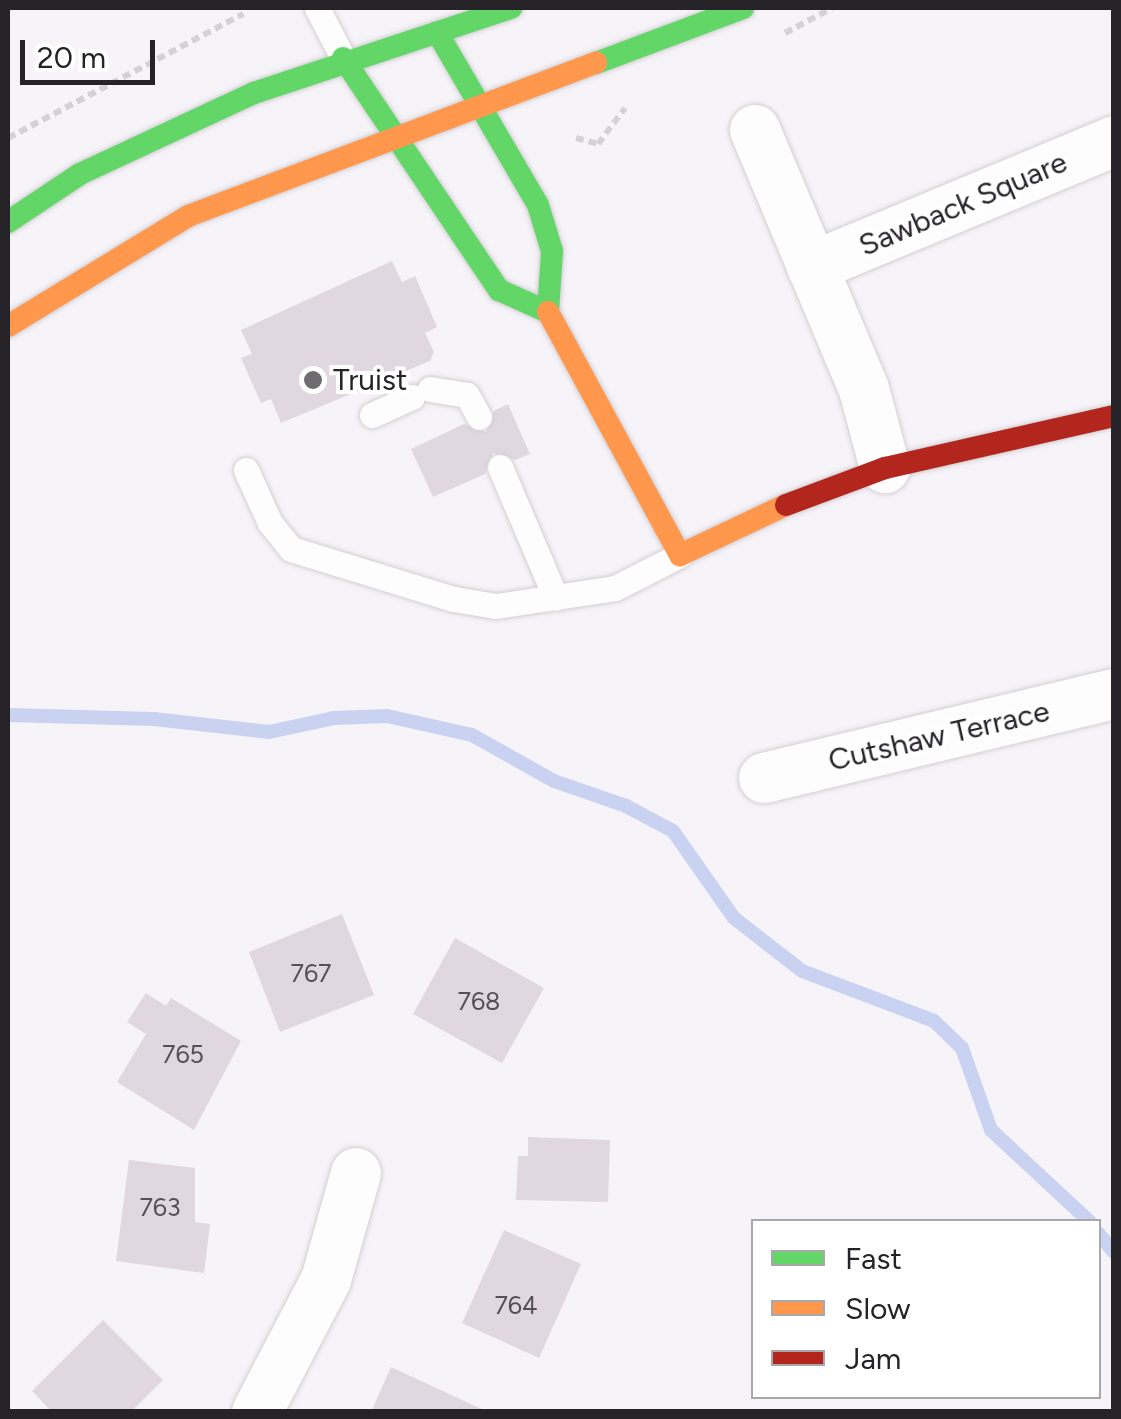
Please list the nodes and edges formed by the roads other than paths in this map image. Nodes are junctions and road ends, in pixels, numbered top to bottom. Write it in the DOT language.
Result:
graph roads {
  1 [pos="316,8"];
  2 [pos="424,8"];
  3 [pos="511,8"];
  4 [pos="743,8"];
  5 [pos="437,32"];
  6 [pos="343,58"];
  7 [pos="484,107"];
  8 [pos="755,130"];
  9 [pos="393,138"];
  10 [pos="1114,142"];
  11 [pos="8,222"];
  12 [pos="812,267"];
  13 [pos="548,312"];
  14 [pos="8,326"];
  15 [pos="372,415"];
  16 [pos="1114,416"];
  17 [pos="479,418"];
  18 [pos="500,467"];
  19 [pos="884,468"];
  20 [pos="246,470"];
  21 [pos="680,555"];
  22 [pos="556,598"];
  23 [pos="1114,694"];
  24 [pos="764,778"];
  25 [pos="356,1173"];
  26 [pos="257,1412"];
  1 -- 6 [label="lane"];
  2 -- 5 [label="lane"];
  3 -- 5 [label="street"];
  4 -- 7 [label="street"];
  5 -- 6 [label="street"];
  5 -- 7 [label="street"];
  6 -- 9 [label="street"];
  6 -- 11 [label="street"];
  7 -- 9 [label="street"];
  7 -- 13 [label="street"];
  8 -- 12 [label="street"];
  9 -- 13 [label="street"];
  9 -- 14 [label="street"];
  10 -- 12 [label="street, Sawback Square"];
  12 -- 19 [label="street"];
  13 -- 21 [label="street"];
  15 -- 17 [label="lane"];
  16 -- 19 [label="street"];
  18 -- 22 [label="lane"];
  19 -- 21 [label="street"];
  20 -- 22 [label="lane"];
  21 -- 22 [label="lane"];
  23 -- 24 [label="street, Cutshaw Terrace"];
  25 -- 26 [label="street"];
}
